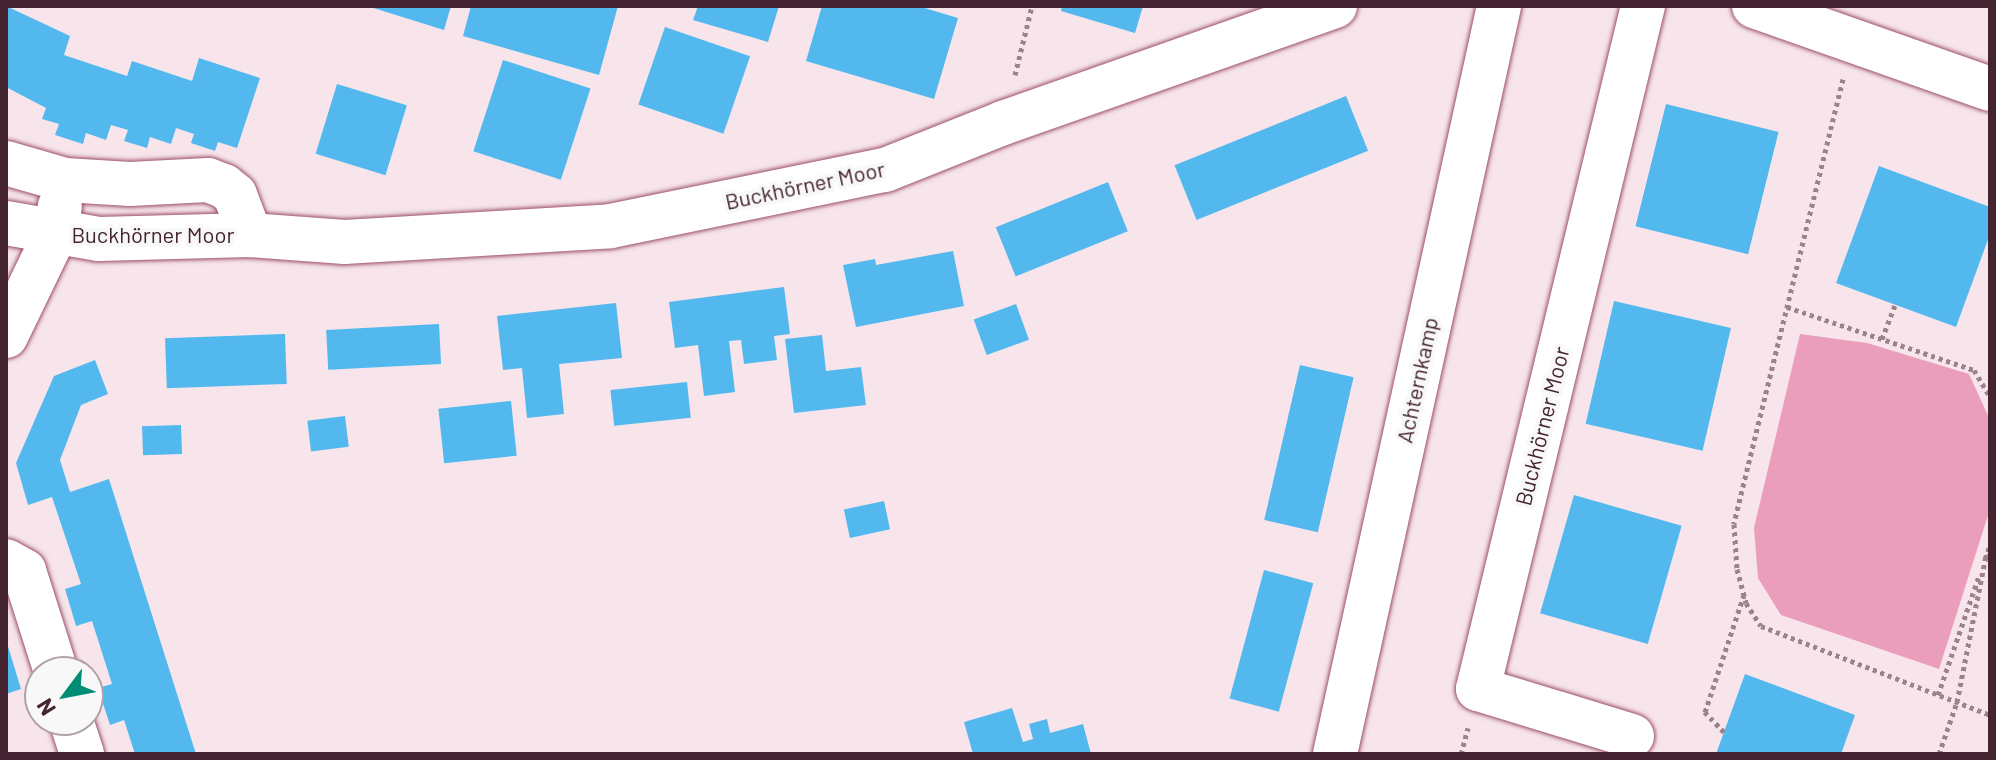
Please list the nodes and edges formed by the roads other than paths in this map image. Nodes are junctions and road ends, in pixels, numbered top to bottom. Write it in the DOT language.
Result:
graph roads {
  1 [pos="1335,6"];
  2 [pos="1499,6"];
  3 [pos="1643,6"];
  4 [pos="1754,6"];
  5 [pos="1990,89"];
  6 [pos="6,163"];
  7 [pos="65,180"];
  8 [pos="6,223"];
  9 [pos="55,234"];
  10 [pos="250,235"];
  11 [pos="6,336"];
  12 [pos="15,566"];
  13 [pos="50,656"];
  14 [pos="1632,736"];
  15 [pos="1335,754"];
  1 -- 10 [label="street, Buckhörner Moor"];
  2 -- 15 [label="street, Achternkamp"];
  3 -- 14 [label="street, Buckhörner Moor"];
  4 -- 5 [label="street"];
  6 -- 7 [label="street, Buckhörner Moor"];
  7 -- 9 [label="street, Buckhörner Moor"];
  7 -- 10 [label="street, Buckhörner Moor"];
  8 -- 9 [label="street, Buckhörner Moor"];
  9 -- 10 [label="street, Buckhörner Moor"];
  9 -- 11 [label="street"];
  12 -- 13 [label="street"];
}
